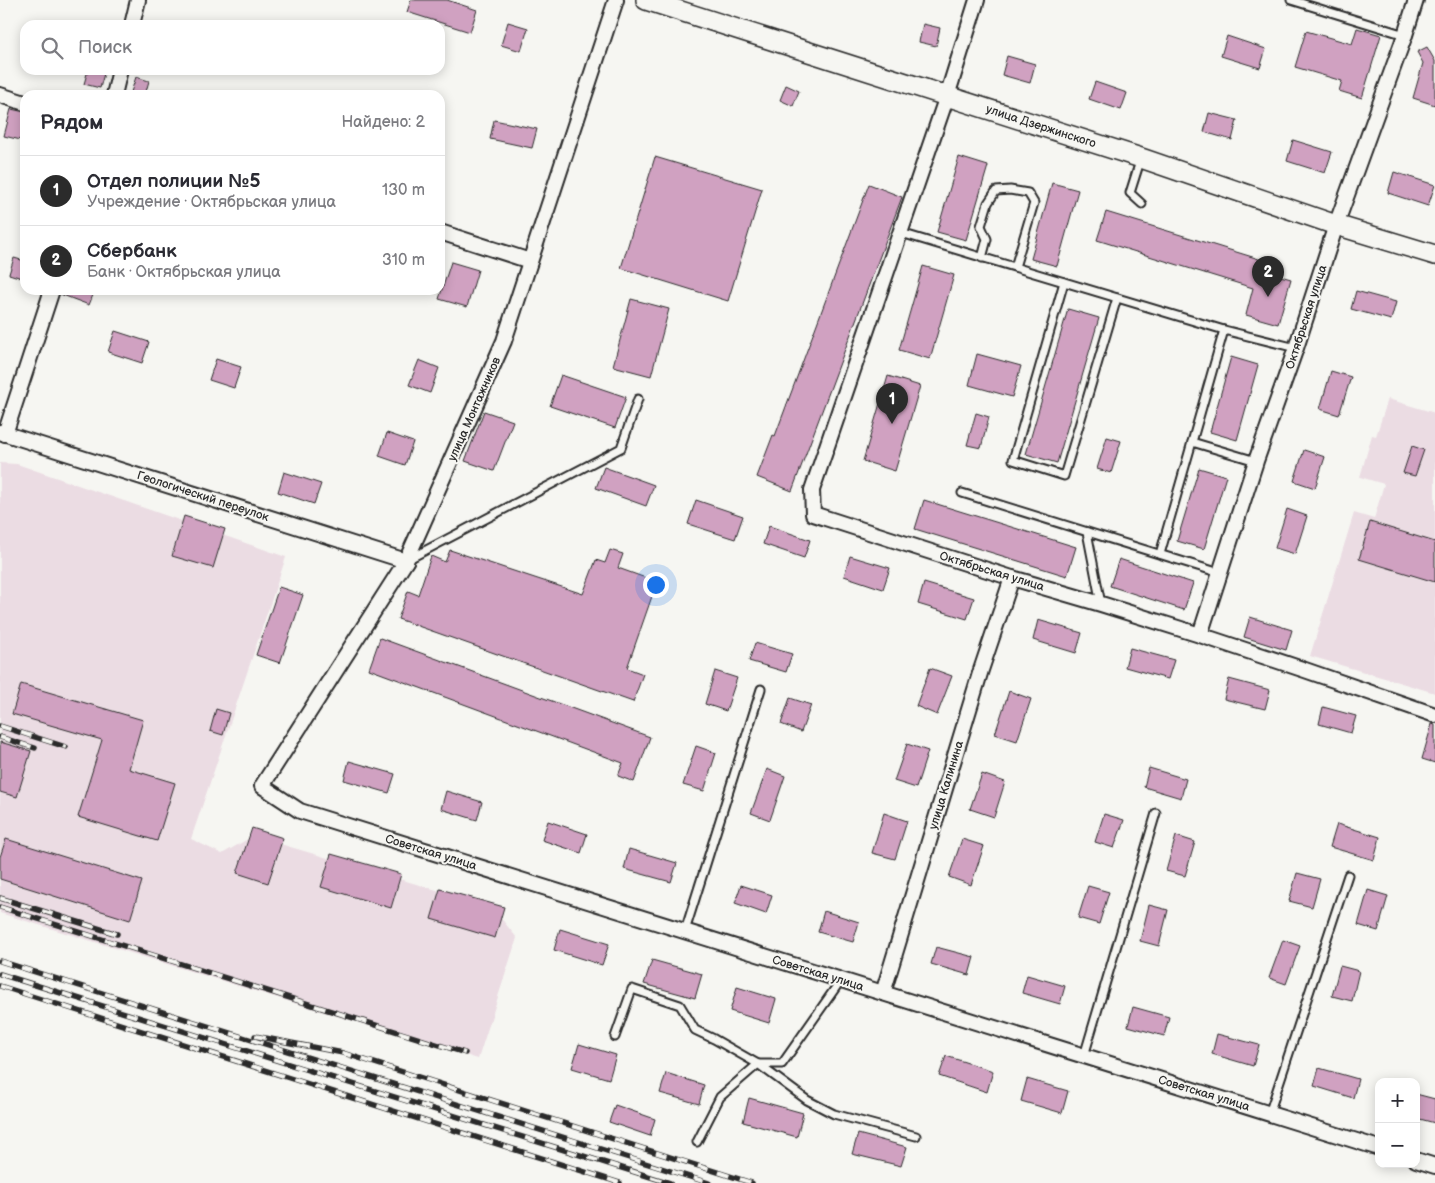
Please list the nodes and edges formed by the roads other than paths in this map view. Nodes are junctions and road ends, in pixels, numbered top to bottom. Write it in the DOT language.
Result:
graph roads {
  1 [pos="138,0"];
  2 [pos="616,0"];
  3 [pos="646,0"];
  4 [pos="977,0"];
  5 [pos="1291,0"];
  6 [pos="1416,0"];
  7 [pos="133,20"];
  8 [pos="1405,35"];
  9 [pos="119,75"];
  10 [pos="115,90"];
  11 [pos="0,95"];
  12 [pos="947,96"];
  13 [pos="20,101"];
  14 [pos="1141,158"];
  15 [pos="1142,204"];
  16 [pos="1336,225"];
  17 [pos="445,234"];
  18 [pos="900,234"];
  19 [pos="1435,255"];
  20 [pos="982,258"];
  21 [pos="530,261"];
  22 [pos="1015,267"];
  23 [pos="1064,282"];
  24 [pos="50,295"];
  25 [pos="1117,298"];
  26 [pos="1224,330"];
  27 [pos="1296,348"];
  28 [pos="638,399"];
  29 [pos="2,433"];
  30 [pos="1192,442"];
  31 [pos="1256,461"];
  32 [pos="962,494"];
  33 [pos="1087,532"];
  34 [pos="1160,554"];
  35 [pos="406,561"];
  36 [pos="1220,573"];
  37 [pos="1012,578"];
  38 [pos="1101,604"];
  39 [pos="1200,635"];
  40 [pos="761,688"];
  41 [pos="1435,715"];
  42 [pos="262,786"];
  43 [pos="1156,813"];
  44 [pos="1348,876"];
  45 [pos="685,931"];
  46 [pos="841,980"];
  47 [pos="883,993"];
  48 [pos="615,1037"];
  49 [pos="1084,1056"];
  50 [pos="758,1064"];
  51 [pos="1269,1114"];
  52 [pos="916,1136"];
  53 [pos="697,1142"];
  54 [pos="1375,1147"];
  55 [pos="1420,1161"];
  56 [pos="1435,1166"];
  1 -- 7 [label="street"];
  2 -- 21 [label="street, улица Монтажников"];
  3 -- 12 [label="street, улица Дзержинского"];
  4 -- 12 [label="street"];
  5 -- 8 [label="lane"];
  6 -- 8 [label="street, Октябрьская улица"];
  8 -- 16 [label="street, Октябрьская улица"];
  9 -- 10 [label="street"];
  11 -- 13 [label="street"];
  12 -- 14 [label="street, улица Дзержинского"];
  12 -- 18 [label="street"];
  14 -- 15 [label="lane"];
  14 -- 16 [label="street, улица Дзержинского"];
  16 -- 19 [label="street, улица Дзержинского"];
  16 -- 27 [label="street, Октябрьская улица"];
  17 -- 21 [label="street"];
  18 -- 20 [label="lane"];
  18 -- 37 [label="street, Октябрьская улица"];
  20 -- 22 [label="lane"];
  20 -- 22 [label="lane"];
  21 -- 35 [label="street, улица Монтажников"];
  22 -- 23 [label="lane"];
  23 -- 25 [label="lane"];
  23 -- 25 [label="lane"];
  24 -- 29 [label="street"];
  25 -- 26 [label="lane"];
  26 -- 27 [label="lane"];
  26 -- 30 [label="lane"];
  27 -- 31 [label="street, Октябрьская улица"];
  28 -- 35 [label="lane"];
  29 -- 35 [label="street, Геологический переулок"];
  30 -- 31 [label="lane"];
  30 -- 34 [label="lane"];
  31 -- 36 [label="street, Октябрьская улица"];
  32 -- 33 [label="lane"];
  33 -- 34 [label="lane"];
  33 -- 38 [label="lane"];
  34 -- 36 [label="lane"];
  35 -- 42 [label="street, улица Монтажников"];
  36 -- 39 [label="street, Октябрьская улица"];
  37 -- 38 [label="street, Октябрьская улица"];
  37 -- 47 [label="street, улица Калинина"];
  38 -- 39 [label="street, Октябрьская улица"];
  39 -- 41 [label="street, Октябрьская улица"];
  40 -- 45 [label="lane"];
  42 -- 45 [label="street, Советская улица"];
  43 -- 49 [label="lane"];
  44 -- 51 [label="lane"];
  45 -- 46 [label="street, Советская улица"];
  46 -- 47 [label="street, Советская улица"];
  46 -- 50 [label="lane"];
  47 -- 49 [label="street, Советская улица"];
  48 -- 50 [label="lane"];
  49 -- 51 [label="street, Советская улица"];
  50 -- 52 [label="lane"];
  50 -- 53 [label="lane"];
  51 -- 54 [label="street, Советская улица"];
  55 -- 56 [label="street"];
}
